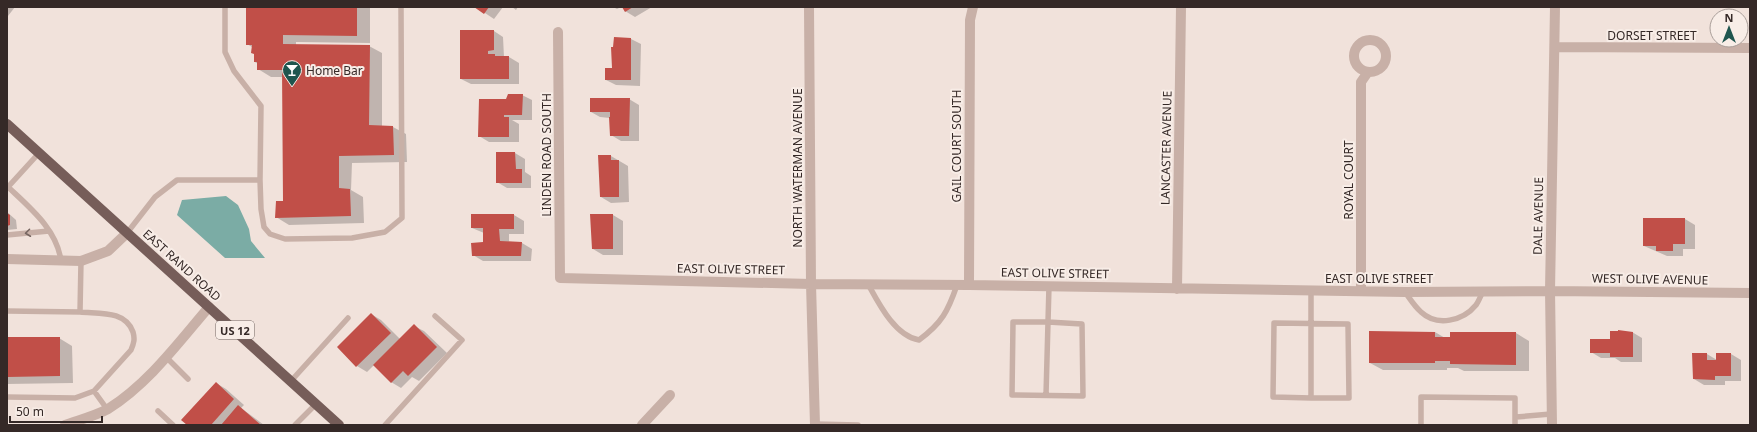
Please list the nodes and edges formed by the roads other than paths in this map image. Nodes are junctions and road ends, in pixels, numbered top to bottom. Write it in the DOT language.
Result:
graph roads {
  1 [pos="225,7"];
  2 [pos="401,7"];
  3 [pos="809,7"];
  4 [pos="972,7"];
  5 [pos="1181,7"];
  6 [pos="1555,7"];
  7 [pos="558,32"];
  8 [pos="1555,48"];
  9 [pos="1750,48"];
  10 [pos="1368,72"];
  11 [pos="7,124"];
  12 [pos="39,153"];
  13 [pos="260,180"];
  14 [pos="8,187"];
  15 [pos="49,231"];
  16 [pos="127,233"];
  17 [pos="7,235"];
  18 [pos="7,259"];
  19 [pos="60,261"];
  20 [pos="81,261"];
  21 [pos="560,278"];
  22 [pos="811,284"];
  23 [pos="868,284"];
  24 [pos="958,284"];
  25 [pos="969,284"];
  26 [pos="1049,286"];
  27 [pos="1177,289"];
  28 [pos="1311,290"];
  29 [pos="1361,291"];
  30 [pos="1483,291"];
  31 [pos="1550,291"];
  32 [pos="1405,292"];
  33 [pos="1750,293"];
  34 [pos="209,307"];
  35 [pos="7,311"];
  36 [pos="80,312"];
  37 [pos="435,316"];
  38 [pos="348,318"];
  39 [pos="1048,322"];
  40 [pos="1311,323"];
  41 [pos="166,357"];
  42 [pos="188,379"];
  43 [pos="291,381"];
  44 [pos="94,391"];
  45 [pos="670,395"];
  46 [pos="1046,396"];
  47 [pos="7,397"];
  48 [pos="1311,398"];
  49 [pos="316,404"];
  50 [pos="107,409"];
  51 [pos="158,411"];
  52 [pos="1551,414"];
  53 [pos="1516,417"];
  54 [pos="815,424"];
  55 [pos="65,425"];
  56 [pos="173,425"];
  57 [pos="295,425"];
  58 [pos="339,425"];
  59 [pos="385,425"];
  60 [pos="642,425"];
  61 [pos="858,425"];
  62 [pos="1421,425"];
  63 [pos="1516,425"];
  64 [pos="1552,425"];
  1 -- 13 [label="lane"];
  2 -- 13 [label="lane"];
  3 -- 22 [label="street, NORTH WATERMAN AVENUE"];
  4 -- 25 [label="street, GAIL COURT SOUTH"];
  5 -- 27 [label="street, LANCASTER AVENUE"];
  6 -- 8 [label="street, DALE AVENUE"];
  7 -- 21 [label="street, LINDEN ROAD SOUTH"];
  8 -- 9 [label="street, DORSET STREET"];
  8 -- 31 [label="street, DALE AVENUE"];
  10 -- 29 [label="street, ROYAL COURT"];
  11 -- 12 [label="main road, EAST RAND ROAD / US 12"];
  12 -- 14 [label="lane"];
  12 -- 16 [label="main road, EAST RAND ROAD / US 12"];
  13 -- 16 [label="lane"];
  14 -- 15 [label="lane"];
  15 -- 17 [label="lane, one-way"];
  15 -- 19 [label="lane"];
  16 -- 20 [label="street"];
  16 -- 34 [label="main road, EAST RAND ROAD / US 12"];
  18 -- 19 [label="street"];
  19 -- 20 [label="street"];
  20 -- 36 [label="lane"];
  21 -- 22 [label="street, EAST OLIVE STREET"];
  22 -- 23 [label="street, EAST OLIVE STREET"];
  22 -- 54 [label="street, NORTH WATERMAN AVENUE"];
  23 -- 24 [label="street, EAST OLIVE STREET"];
  23 -- 24 [label="lane"];
  24 -- 25 [label="street, EAST OLIVE STREET"];
  25 -- 26 [label="street, EAST OLIVE STREET"];
  26 -- 27 [label="street, EAST OLIVE STREET"];
  26 -- 39 [label="lane"];
  27 -- 28 [label="street, EAST OLIVE STREET"];
  28 -- 29 [label="street, EAST OLIVE STREET"];
  28 -- 40 [label="lane"];
  29 -- 32 [label="street, EAST OLIVE STREET"];
  30 -- 31 [label="street, EAST OLIVE STREET"];
  30 -- 32 [label="street, EAST OLIVE STREET"];
  30 -- 32 [label="lane"];
  31 -- 33 [label="street, WEST OLIVE AVENUE"];
  31 -- 52 [label="street, DALE AVENUE"];
  34 -- 41 [label="street"];
  34 -- 43 [label="main road, EAST RAND ROAD / US 12"];
  35 -- 36 [label="lane"];
  36 -- 44 [label="lane"];
  37 -- 59 [label="lane"];
  38 -- 43 [label="lane"];
  39 -- 46 [label="lane"];
  39 -- 46 [label="lane"];
  39 -- 46 [label="lane"];
  40 -- 48 [label="lane"];
  40 -- 48 [label="lane"];
  40 -- 48 [label="lane"];
  41 -- 42 [label="lane"];
  41 -- 50 [label="street"];
  43 -- 49 [label="main road, EAST RAND ROAD / US 12"];
  44 -- 47 [label="lane"];
  44 -- 50 [label="lane"];
  45 -- 60 [label="street"];
  49 -- 57 [label="lane"];
  49 -- 58 [label="main road, EAST RAND ROAD / US 12"];
  50 -- 55 [label="street"];
  51 -- 56 [label="lane"];
  52 -- 53 [label="lane"];
  52 -- 64 [label="street, DALE AVENUE"];
  53 -- 62 [label="lane"];
  53 -- 63 [label="lane"];
  54 -- 61 [label="lane"];
}
